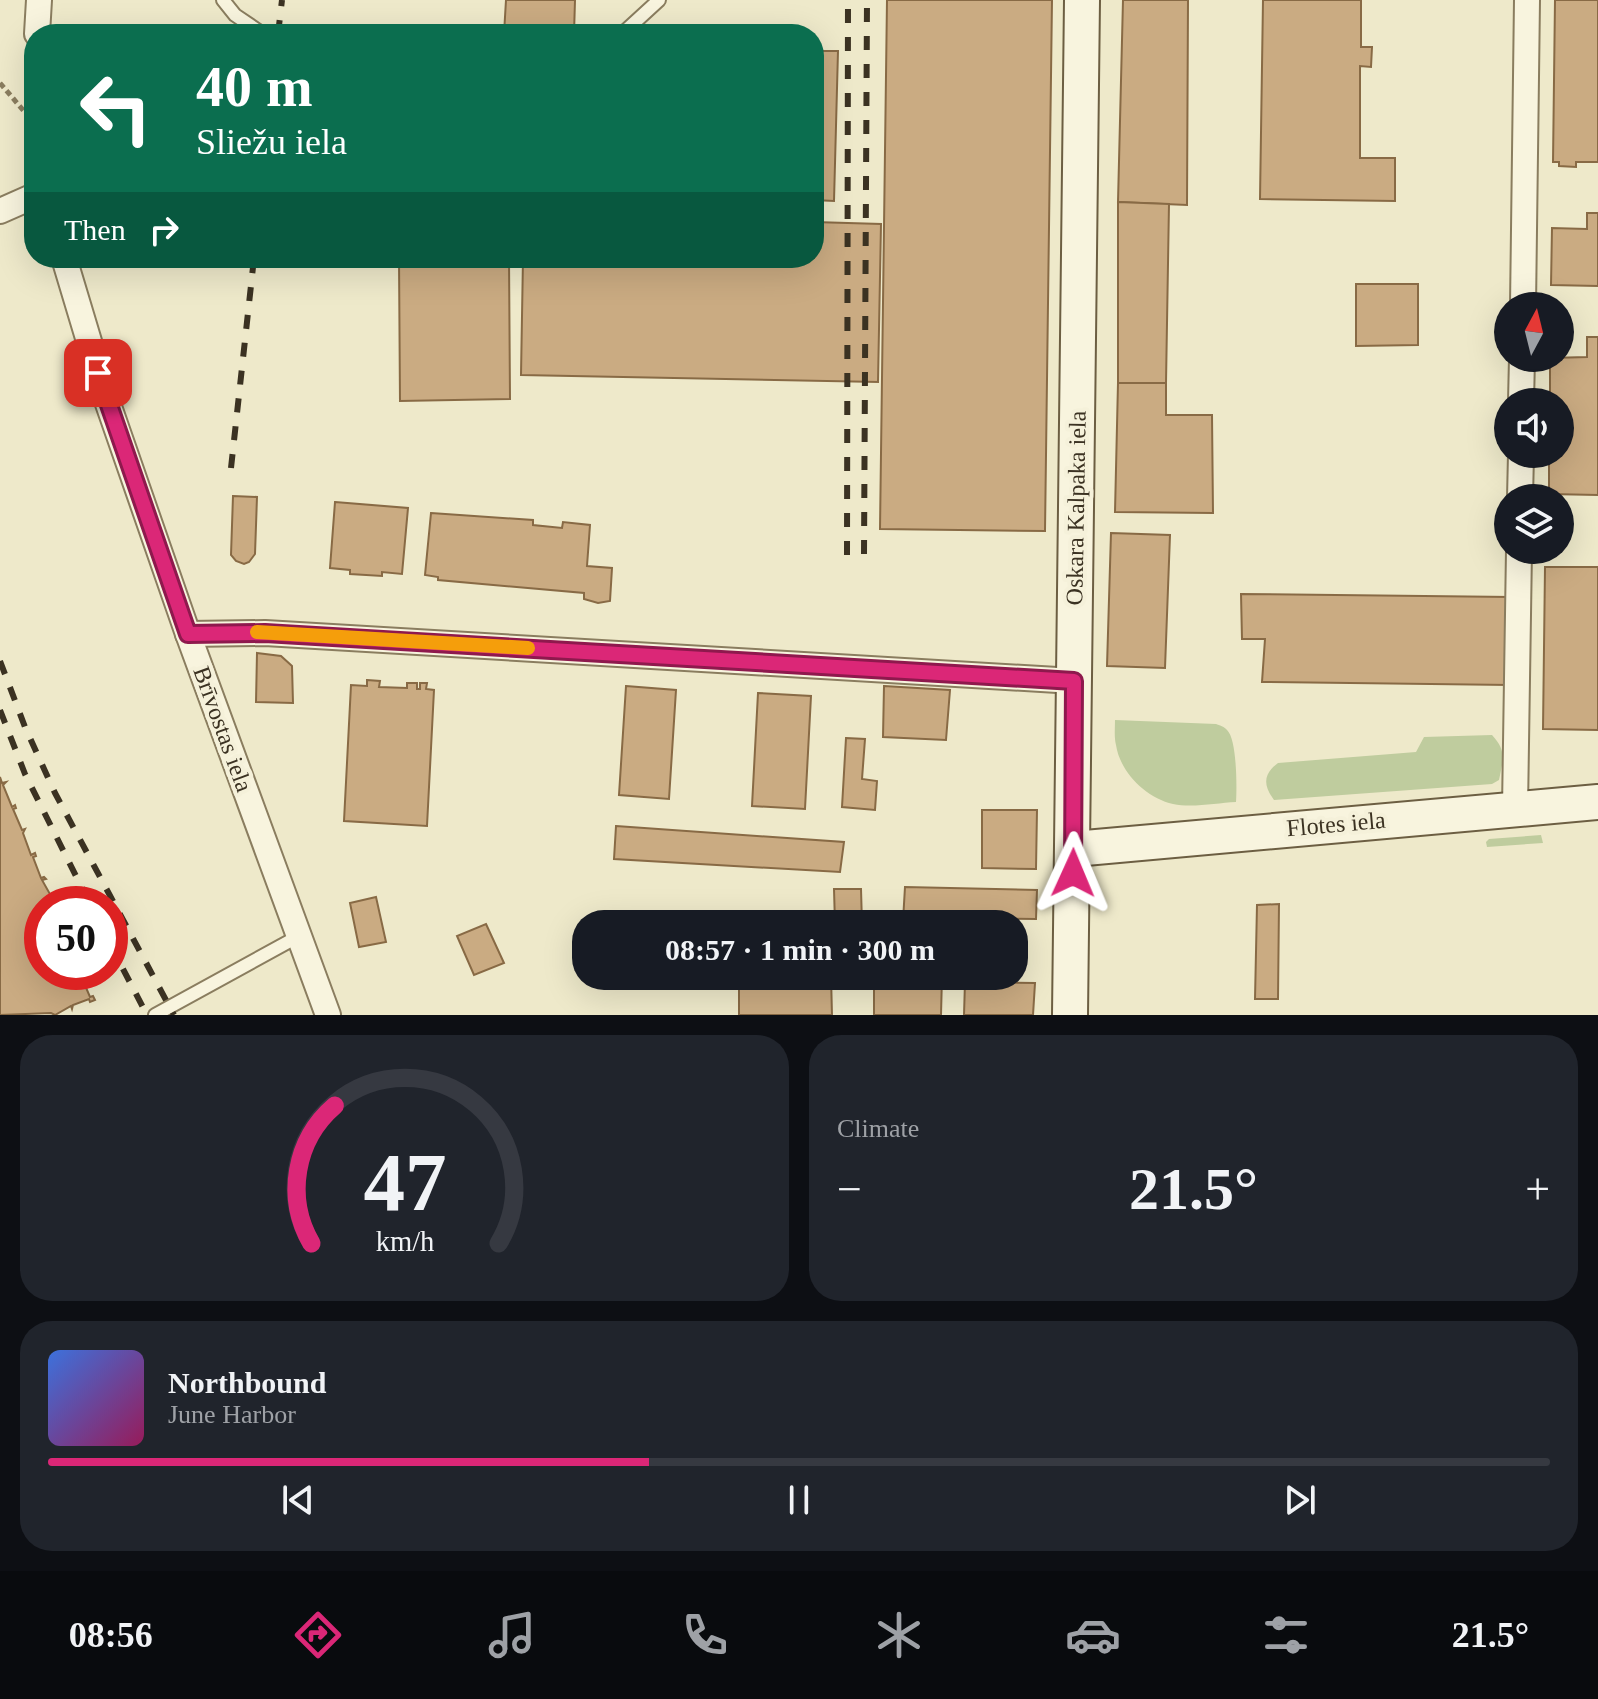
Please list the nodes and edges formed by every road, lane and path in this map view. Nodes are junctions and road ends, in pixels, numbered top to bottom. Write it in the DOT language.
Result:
graph roads {
  1 [pos="39,0"];
  2 [pos="223,0"];
  3 [pos="659,0"];
  4 [pos="1082,0"];
  5 [pos="1527,0"];
  6 [pos="38,24"];
  7 [pos="248,24"];
  8 [pos="634,24"];
  9 [pos="0,83"];
  10 [pos="24,111"];
  11 [pos="24,200"];
  12 [pos="0,211"];
  13 [pos="67,268"];
  14 [pos="1523,292"];
  15 [pos="1519,564"];
  16 [pos="188,634"];
  17 [pos="1074,681"];
  18 [pos="1598,802"];
  19 [pos="1515,808"];
  20 [pos="1074,849"];
  21 [pos="299,936"];
  22 [pos="155,1015"];
  23 [pos="328,1015"];
  24 [pos="1070,1015"];
  1 -- 6 [label="street"];
  2 -- 7 [label="lane"];
  3 -- 8 [label="lane"];
  4 -- 17 [label="main road, Oskara Kalpaka iela"];
  5 -- 14 [label="street"];
  9 -- 10 [label="path"];
  11 -- 12 [label="street"];
  13 -- 16 [label="street, Brīvostas iela"];
  15 -- 19 [label="street"];
  16 -- 17 [label="street"];
  16 -- 21 [label="street, Brīvostas iela"];
  17 -- 20 [label="main road, Oskara Kalpaka iela"];
  18 -- 19 [label="main road, Flotes iela"];
  19 -- 20 [label="main road, Flotes iela"];
  20 -- 24 [label="main road, Oskara Kalpaka iela"];
  21 -- 22 [label="lane"];
  21 -- 23 [label="street, Brīvostas iela"];
}
